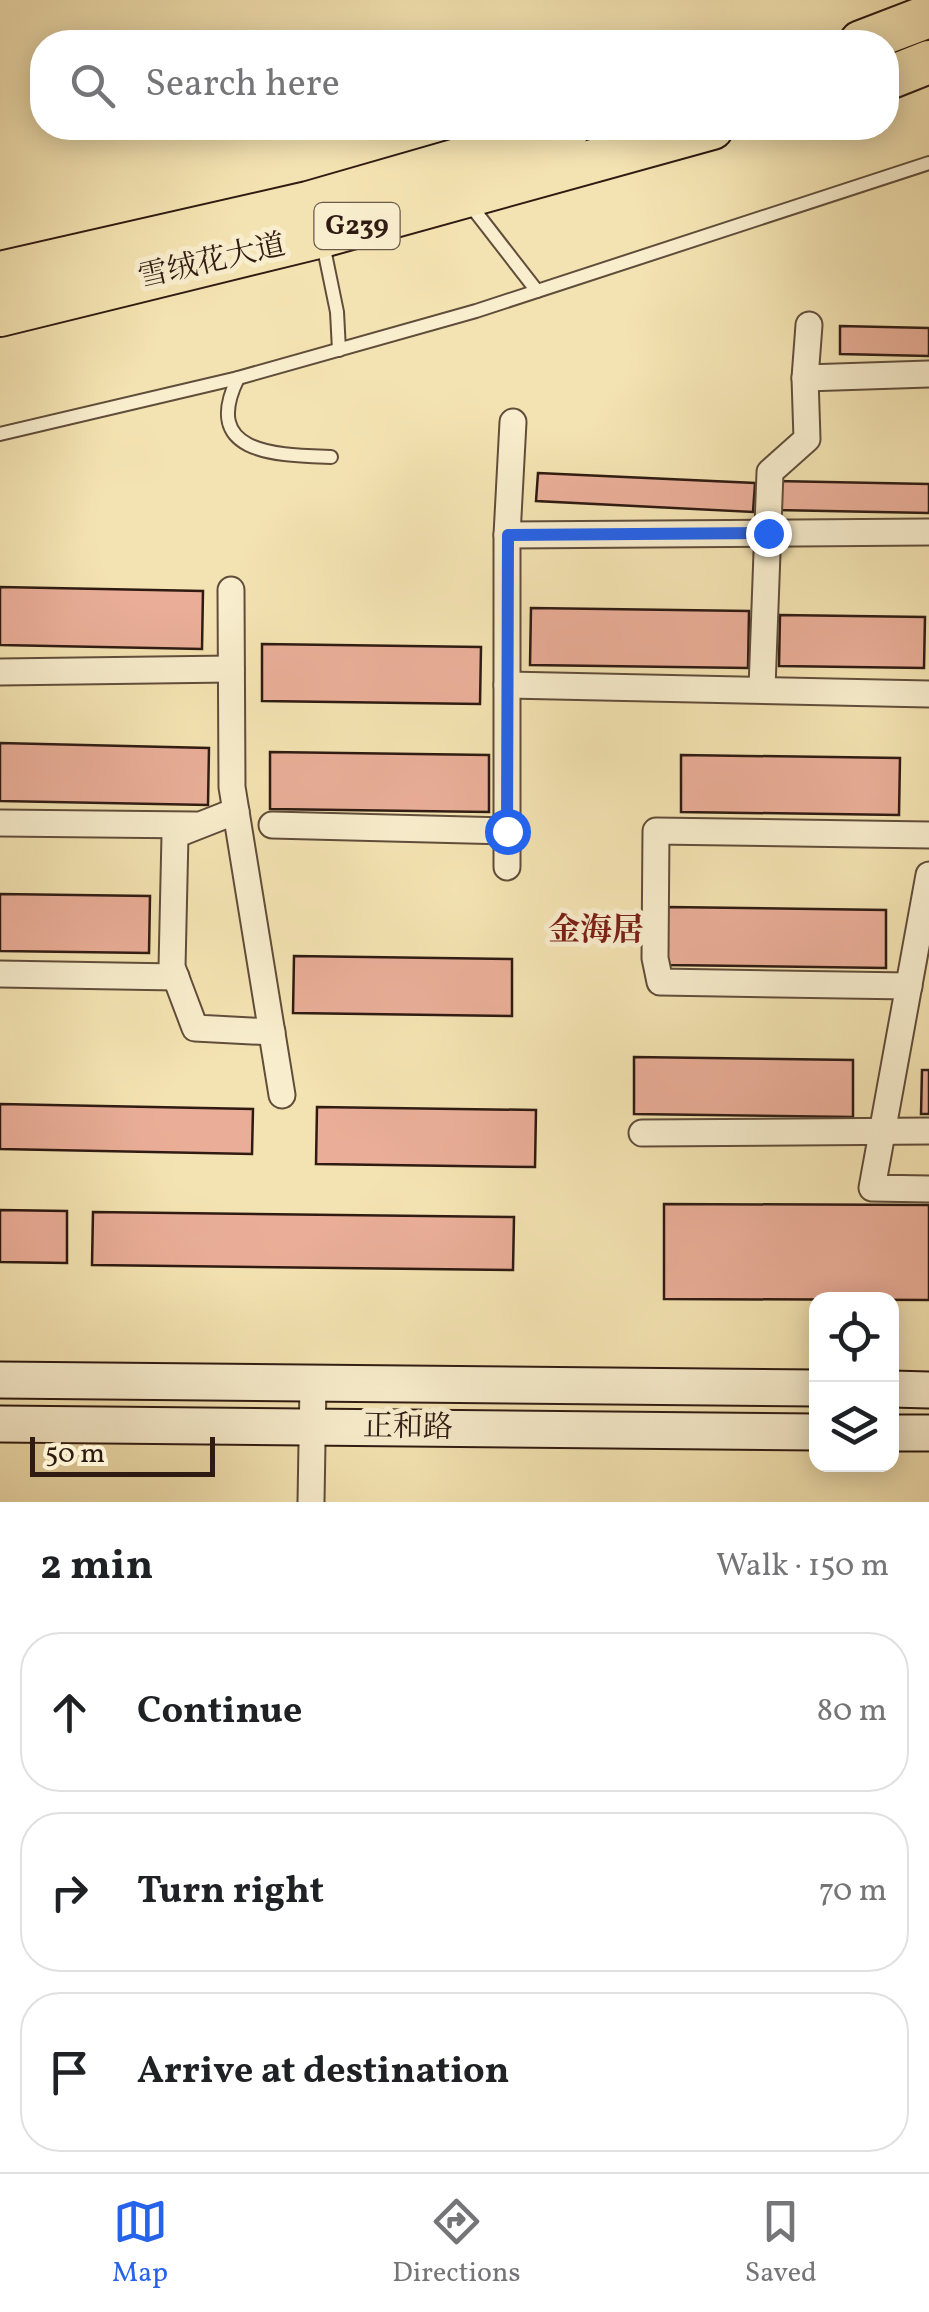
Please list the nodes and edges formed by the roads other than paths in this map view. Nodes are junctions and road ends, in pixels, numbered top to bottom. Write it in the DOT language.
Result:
graph roads {
  1 [pos="929,16"];
  2 [pos="892,30"];
  3 [pos="929,62"];
  4 [pos="899,74"];
  5 [pos="528,140"];
  6 [pos="669,140"];
  7 [pos="929,164"];
  8 [pos="464,197"];
  9 [pos="322,236"];
  10 [pos="0,273"];
  11 [pos="538,291"];
  12 [pos="0,315"];
  13 [pos="809,325"];
  14 [pos="339,350"];
  15 [pos="929,374"];
  16 [pos="238,378"];
  17 [pos="805,378"];
  18 [pos="513,422"];
  19 [pos="0,434"];
  20 [pos="331,458"];
  21 [pos="929,532"];
  22 [pos="768,533"];
  23 [pos="508,535"];
  24 [pos="231,590"];
  25 [pos="231,669"];
  26 [pos="0,672"];
  27 [pos="507,684"];
  28 [pos="762,688"];
  29 [pos="929,694"];
  30 [pos="236,810"];
  31 [pos="0,823"];
  32 [pos="200,825"];
  33 [pos="272,825"];
  34 [pos="507,831"];
  35 [pos="929,835"];
  36 [pos="507,867"];
  37 [pos="929,876"];
  38 [pos="0,974"];
  39 [pos="176,977"];
  40 [pos="909,986"];
  41 [pos="272,1032"];
  42 [pos="282,1095"];
  43 [pos="882,1131"];
  44 [pos="929,1131"];
  45 [pos="642,1133"];
  46 [pos="929,1189"];
  47 [pos="0,1380"];
  48 [pos="313,1384"];
  49 [pos="809,1388"];
  50 [pos="899,1389"];
  51 [pos="929,1390"];
  52 [pos="0,1424"];
  53 [pos="313,1427"];
  54 [pos="809,1432"];
  55 [pos="899,1433"];
  56 [pos="929,1433"];
  57 [pos="311,1502"];
  1 -- 2 [label="highway"];
  3 -- 4 [label="highway"];
  5 -- 10 [label="highway, 雪绒花大道 / G239"];
  6 -- 8 [label="highway, 雪绒花大道 / G239"];
  7 -- 11 [label="lane"];
  8 -- 9 [label="highway, 雪绒花大道 / G239"];
  8 -- 11 [label="lane"];
  9 -- 12 [label="highway, 雪绒花大道 / G239"];
  9 -- 14 [label="lane"];
  11 -- 14 [label="lane"];
  13 -- 17 [label="street"];
  14 -- 16 [label="lane"];
  15 -- 17 [label="street"];
  16 -- 19 [label="lane"];
  16 -- 20 [label="lane"];
  17 -- 22 [label="street"];
  18 -- 23 [label="street"];
  21 -- 22 [label="street"];
  22 -- 23 [label="street"];
  22 -- 28 [label="street"];
  23 -- 27 [label="street"];
  24 -- 25 [label="street"];
  25 -- 26 [label="street"];
  25 -- 30 [label="street"];
  27 -- 28 [label="street"];
  27 -- 34 [label="street"];
  28 -- 29 [label="street"];
  30 -- 32 [label="street"];
  30 -- 41 [label="street"];
  31 -- 32 [label="street"];
  32 -- 39 [label="street"];
  33 -- 34 [label="street"];
  34 -- 36 [label="street"];
  35 -- 40 [label="street"];
  37 -- 40 [label="street"];
  38 -- 39 [label="street"];
  39 -- 41 [label="street"];
  40 -- 43 [label="street"];
  41 -- 42 [label="street"];
  43 -- 44 [label="street"];
  43 -- 45 [label="street"];
  43 -- 46 [label="street"];
  47 -- 48 [label="main road, 正和路"];
  48 -- 49 [label="main road, 正和路"];
  48 -- 53 [label="street"];
  50 -- 51 [label="main road"];
  52 -- 53 [label="main road, 正和路"];
  53 -- 54 [label="main road, 正和路"];
  53 -- 57 [label="street"];
  55 -- 56 [label="main road"];
}
